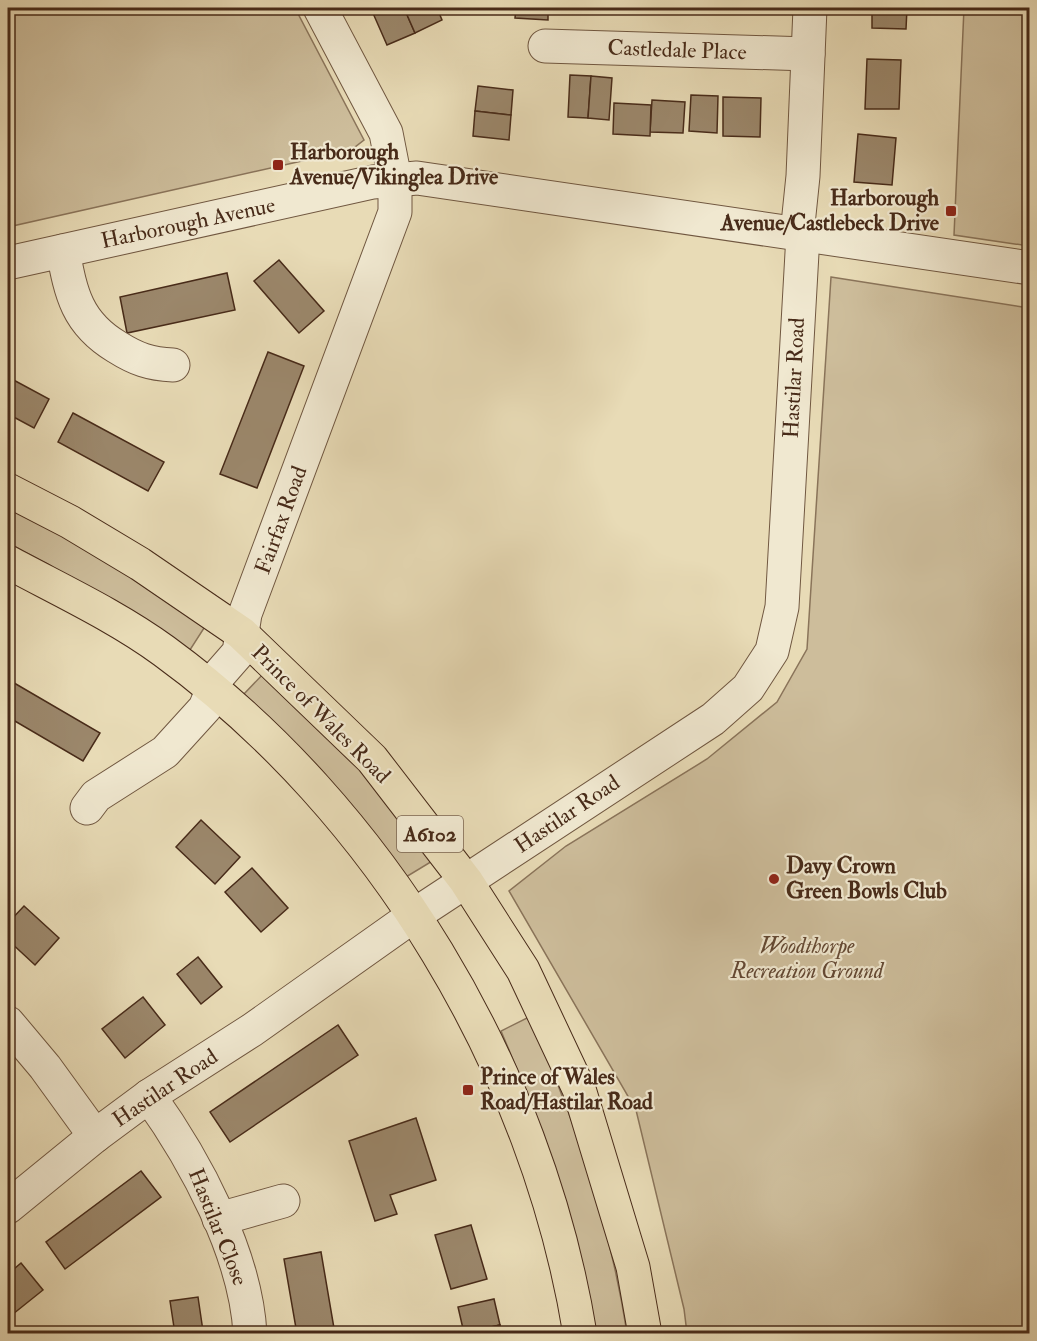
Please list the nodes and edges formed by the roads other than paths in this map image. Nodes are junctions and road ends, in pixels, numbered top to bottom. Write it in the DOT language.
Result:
graph roads {
  1 [pos="320,8"];
  2 [pos="810,8"];
  3 [pos="545,46"];
  4 [pos="808,54"];
  5 [pos="395,179"];
  6 [pos="800,234"];
  7 [pos="63,251"];
  8 [pos="8,263"];
  9 [pos="1029,268"];
  10 [pos="173,365"];
  11 [pos="8,490"];
  12 [pos="8,562"];
  13 [pos="241,633"];
  14 [pos="212,690"];
  15 [pos="87,808"];
  16 [pos="466,881"];
  17 [pos="413,916"];
  18 [pos="8,1023"];
  19 [pos="149,1096"];
  20 [pos="95,1136"];
  21 [pos="283,1201"];
  22 [pos="8,1207"];
  23 [pos="219,1219"];
  24 [pos="250,1334"];
  25 [pos="580,1334"];
  26 [pos="645,1334"];
  1 -- 5 [label="street, Fairfax Road"];
  2 -- 4 [label="street, Hastilar Road"];
  3 -- 4 [label="street, Castledale Place"];
  4 -- 6 [label="street, Hastilar Road"];
  5 -- 6 [label="street, Harborough Avenue"];
  5 -- 7 [label="street, Harborough Avenue"];
  5 -- 13 [label="street, Fairfax Road"];
  6 -- 9 [label="street, Harborough Avenue"];
  6 -- 16 [label="street, Hastilar Road"];
  7 -- 8 [label="street, Harborough Avenue"];
  7 -- 10 [label="street"];
  11 -- 13 [label="highway, Prince of Wales Road / A6102"];
  12 -- 14 [label="highway, A6102"];
  13 -- 14 [label="street, Fairfax Road"];
  13 -- 16 [label="highway, Prince of Wales Road / A6102"];
  14 -- 15 [label="street, Fairfax Road"];
  14 -- 17 [label="highway, A6102"];
  16 -- 17 [label="street, Hastilar Road"];
  16 -- 26 [label="highway, Prince of Wales Road / A6102"];
  17 -- 19 [label="street, Hastilar Road"];
  17 -- 25 [label="highway, A6102"];
  18 -- 20 [label="street"];
  19 -- 20 [label="street, Hastilar Road"];
  19 -- 23 [label="street, Hastilar Close"];
  20 -- 22 [label="street, Hastilar Road"];
  21 -- 23 [label="street"];
  23 -- 24 [label="street, Hastilar Close"];
}
